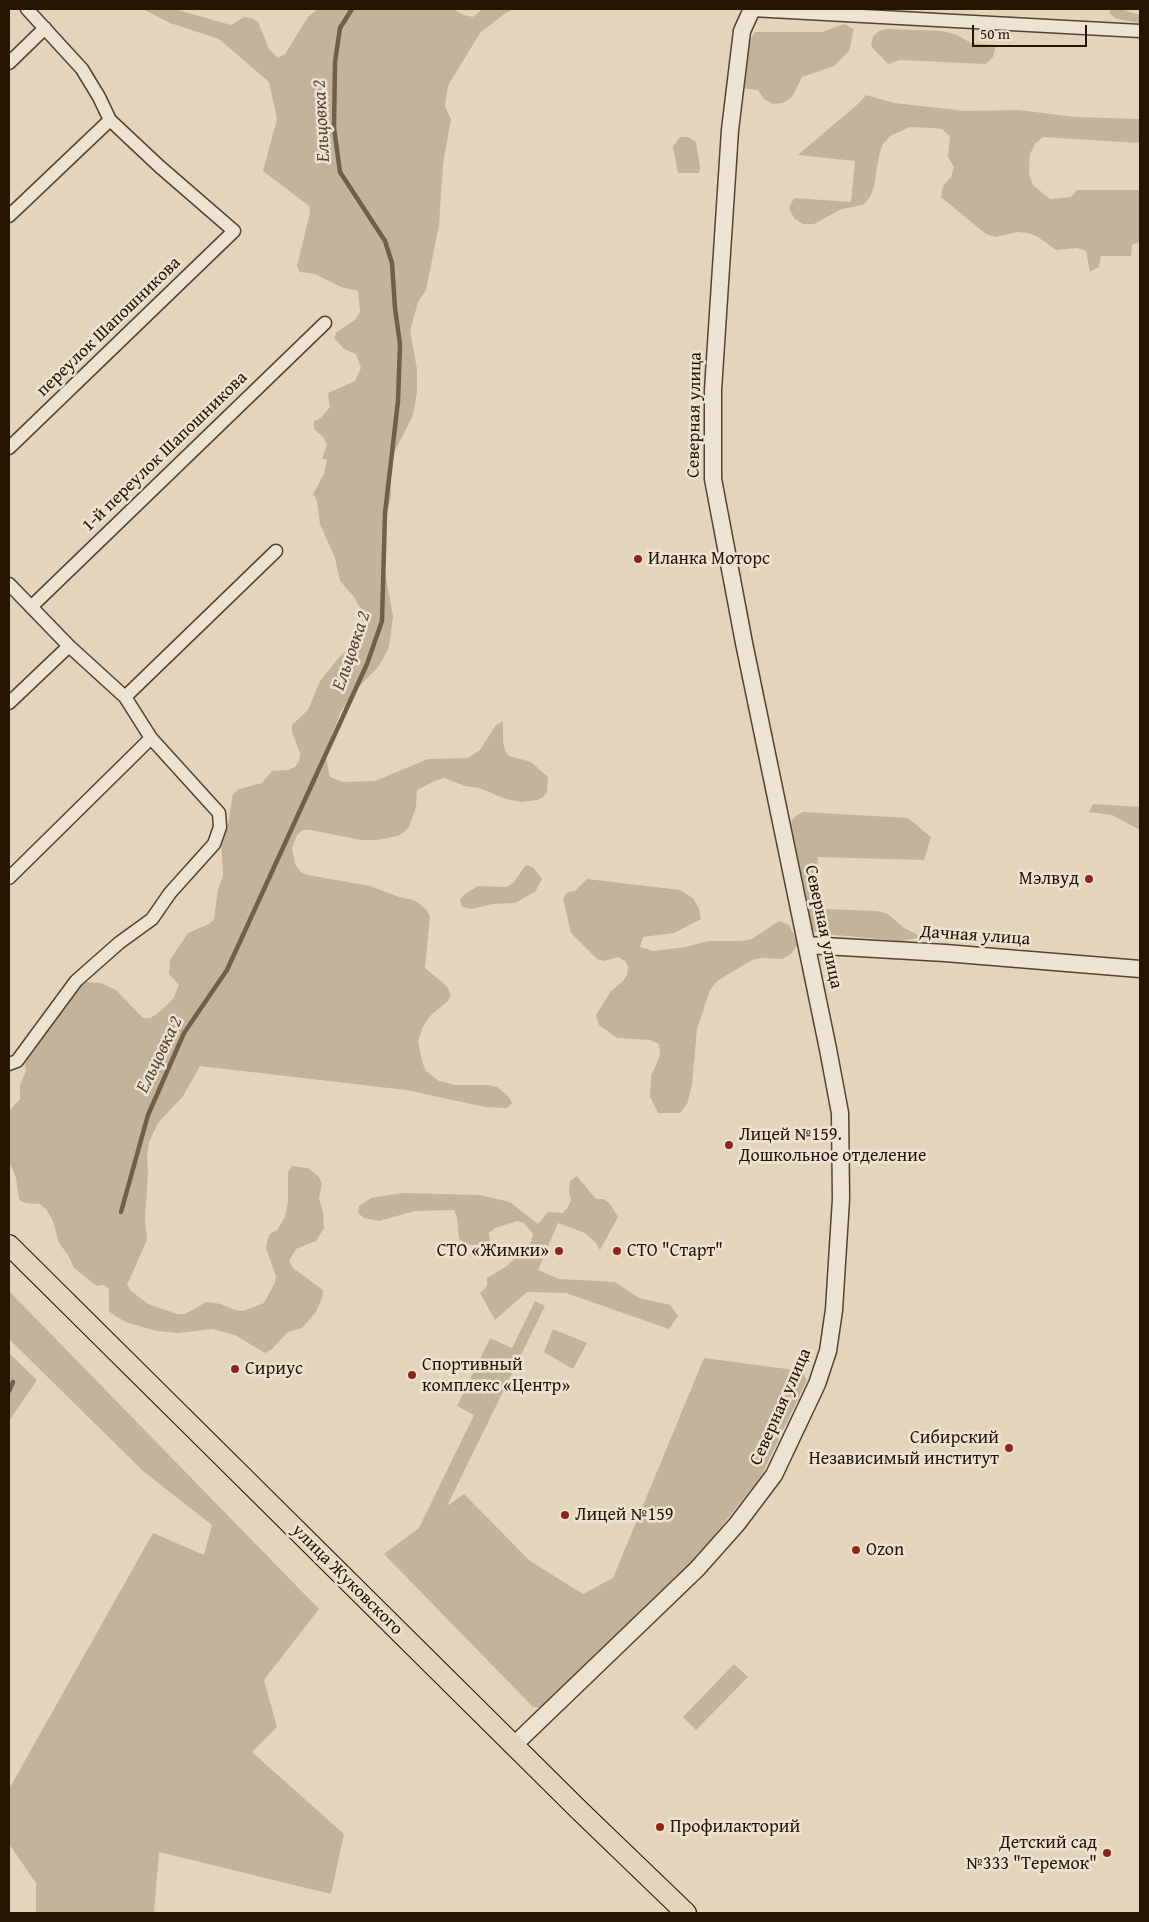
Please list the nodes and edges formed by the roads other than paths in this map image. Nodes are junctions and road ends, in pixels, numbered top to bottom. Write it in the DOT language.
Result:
graph roads {
  1 [pos="27,9"];
  2 [pos="752,9"];
  3 [pos="45,28"];
  4 [pos="1140,31"];
  5 [pos="9,63"];
  6 [pos="110,120"];
  7 [pos="9,216"];
  8 [pos="324,323"];
  9 [pos="9,448"];
  10 [pos="276,551"];
  11 [pos="9,584"];
  12 [pos="31,607"];
  13 [pos="69,646"];
  14 [pos="126,696"];
  15 [pos="9,703"];
  16 [pos="152,738"];
  17 [pos="9,878"];
  18 [pos="807,945"];
  19 [pos="1140,969"];
  20 [pos="9,1064"];
  21 [pos="11,1250"];
  22 [pos="514,1745"];
  23 [pos="686,1913"];
  1 -- 3 [label="street"];
  2 -- 4 [label="street"];
  2 -- 18 [label="street, Северная улица"];
  3 -- 5 [label="street"];
  3 -- 6 [label="street"];
  6 -- 7 [label="street"];
  6 -- 9 [label="street, переулок Шапошникова"];
  8 -- 12 [label="street, 1-й переулок Шапошникова"];
  10 -- 14 [label="street"];
  11 -- 12 [label="street"];
  12 -- 13 [label="street"];
  13 -- 14 [label="street"];
  13 -- 15 [label="street"];
  14 -- 16 [label="street"];
  16 -- 17 [label="street"];
  16 -- 20 [label="street"];
  18 -- 19 [label="street, Дачная улица"];
  18 -- 22 [label="street, Северная улица"];
  21 -- 22 [label="main road, улица Жуковского"];
  22 -- 23 [label="main road, улица Жуковского"];
}
